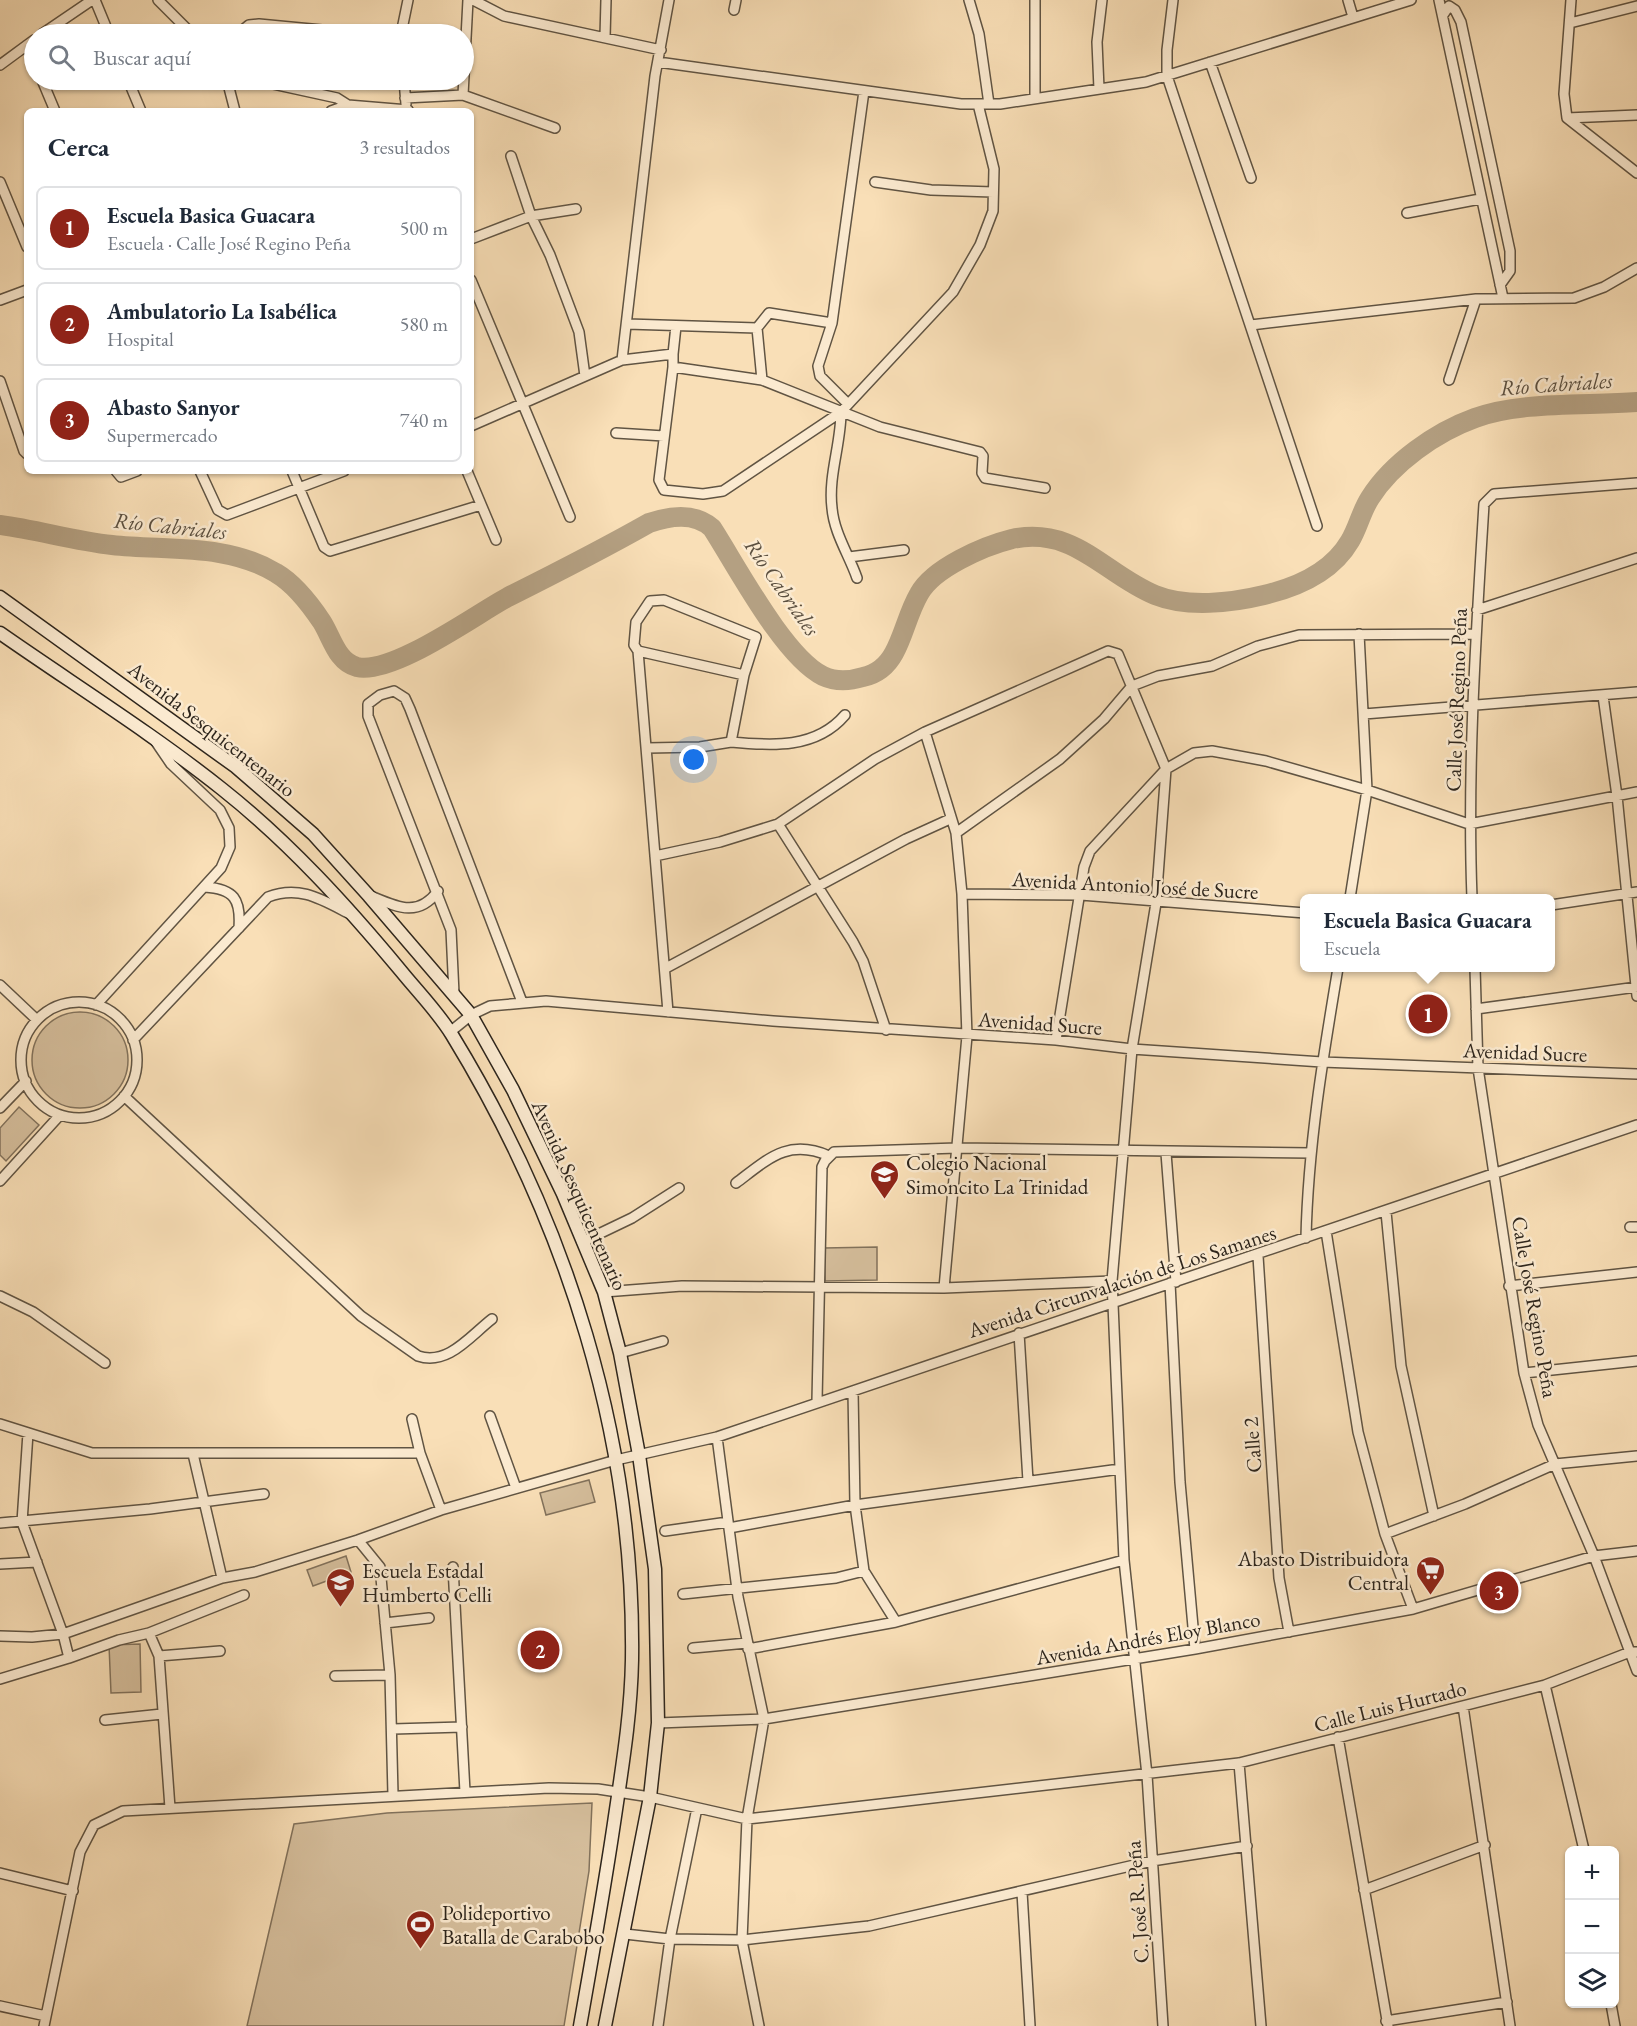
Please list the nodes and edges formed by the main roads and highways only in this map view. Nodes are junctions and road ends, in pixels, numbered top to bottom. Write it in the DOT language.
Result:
graph roads {
  1 [pos="0,597"];
  2 [pos="0,633"];
  3 [pos="580,2026"];
  4 [pos="605,2026"];
  1 -- 4 [label="main road, Avenida Sesquicentenario"];
  2 -- 3 [label="main road, Avenida Sesquicentenario"];
}
